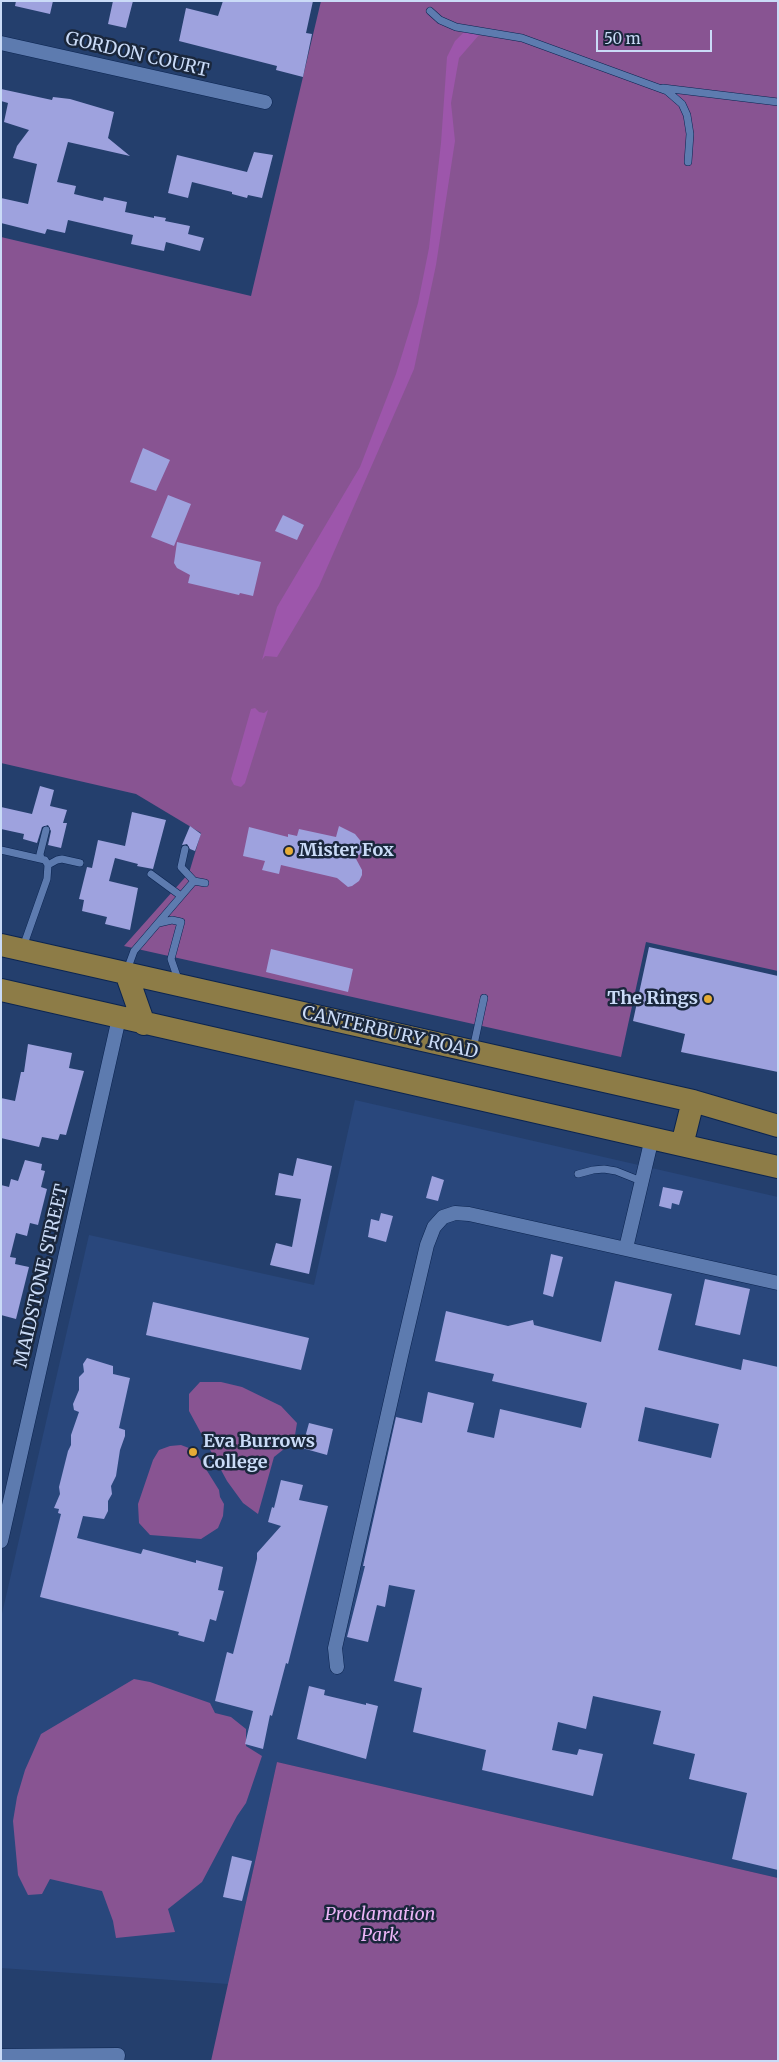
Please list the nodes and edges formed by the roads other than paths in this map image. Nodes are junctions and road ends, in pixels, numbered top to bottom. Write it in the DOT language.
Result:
graph roads {
  1 [pos="430,11"];
  2 [pos="1,44"];
  3 [pos="658,86"];
  4 [pos="265,102"];
  5 [pos="778,102"];
  6 [pos="688,162"];
  7 [pos="46,830"];
  8 [pos="185,849"];
  9 [pos="1,850"];
  10 [pos="41,859"];
  11 [pos="80,863"];
  12 [pos="48,865"];
  13 [pos="151,874"];
  14 [pos="166,874"];
  15 [pos="194,881"];
  16 [pos="205,883"];
  17 [pos="164,884"];
  18 [pos="181,896"];
  19 [pos="159,923"];
  20 [pos="12,947"];
  21 [pos="126,973"];
  22 [pos="180,985"];
  23 [pos="1,990"];
  24 [pos="484,998"];
  25 [pos="119,1018"];
  26 [pos="144,1024"];
  27 [pos="472,1052"];
  28 [pos="693,1101"];
  29 [pos="778,1126"];
  30 [pos="652,1138"];
  31 [pos="682,1145"];
  32 [pos="778,1167"];
  33 [pos="578,1174"];
  34 [pos="641,1181"];
  35 [pos="626,1248"];
  36 [pos="778,1283"];
  37 [pos="1,1541"];
  38 [pos="338,1667"];
  39 [pos="1,2056"];
  40 [pos="116,2061"];
  1 -- 3 [label="lane"];
  2 -- 4 [label="street, GORDON COURT"];
  3 -- 5 [label="lane"];
  3 -- 6 [label="lane"];
  7 -- 10 [label="lane"];
  8 -- 15 [label="lane"];
  9 -- 10 [label="lane"];
  10 -- 12 [label="lane"];
  11 -- 12 [label="lane"];
  12 -- 20 [label="lane"];
  13 -- 17 [label="lane"];
  14 -- 17 [label="lane"];
  15 -- 16 [label="lane"];
  15 -- 18 [label="lane"];
  17 -- 18 [label="lane"];
  18 -- 19 [label="lane"];
  19 -- 21 [label="lane"];
  19 -- 22 [label="lane"];
  20 -- 21 [label="main road, CANTERBURY ROAD"];
  21 -- 22 [label="main road, CANTERBURY ROAD"];
  21 -- 26 [label="main road"];
  22 -- 27 [label="main road, CANTERBURY ROAD"];
  23 -- 25 [label="main road"];
  24 -- 27 [label="lane"];
  25 -- 26 [label="main road"];
  25 -- 37 [label="street, MAIDSTONE STREET"];
  26 -- 30 [label="main road"];
  27 -- 28 [label="main road, CANTERBURY ROAD"];
  28 -- 29 [label="main road, CANTERBURY ROAD"];
  28 -- 31 [label="main road"];
  30 -- 31 [label="main road"];
  30 -- 34 [label="street"];
  31 -- 32 [label="main road"];
  33 -- 34 [label="lane"];
  34 -- 35 [label="street"];
  35 -- 36 [label="street"];
  35 -- 38 [label="street"];
  39 -- 40 [label="street"];
}
